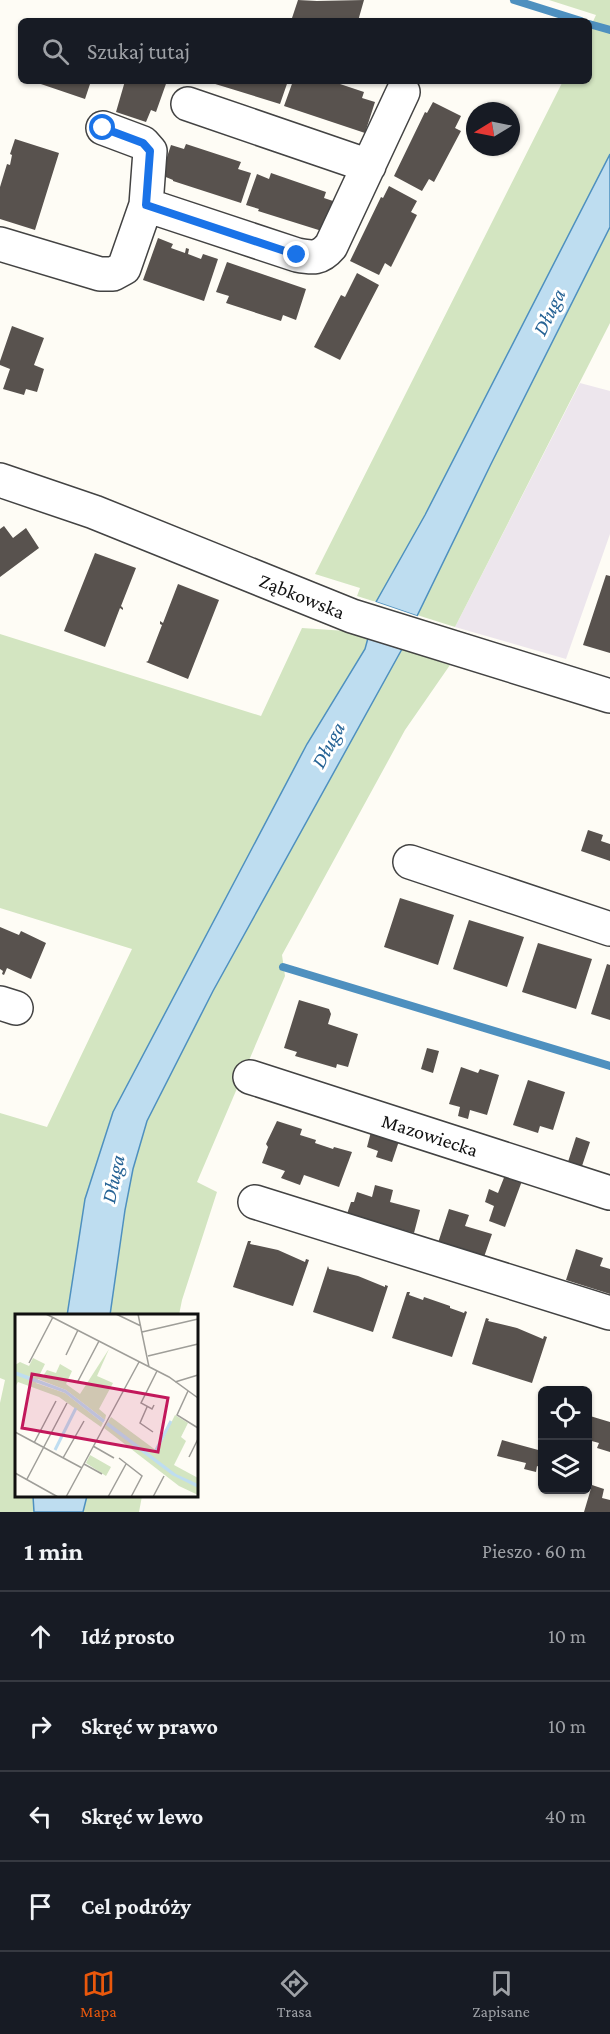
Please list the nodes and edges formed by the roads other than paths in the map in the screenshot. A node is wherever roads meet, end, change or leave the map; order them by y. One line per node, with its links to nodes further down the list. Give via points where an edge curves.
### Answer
1 (403, 92): 4 (street)
2 (188, 104): 4 (street)
3 (103, 128): 5 (street, via 143,143 150,151)
4 (369, 166): 5 (street, via 332,246 324,255 297,255)
5 (146, 205): 6 (street, via 124,268 113,274 100,274)
6 (0, 244)
7 (0, 480): 8 (street, Ząbkowska, via 94,512 352,616)
8 (610, 696)
9 (410, 862): 10 (street)
10 (610, 929)
11 (250, 1077): 12 (street, Mazowiecka)
12 (610, 1192)
13 (255, 1202): 14 (street)
14 (610, 1313)

